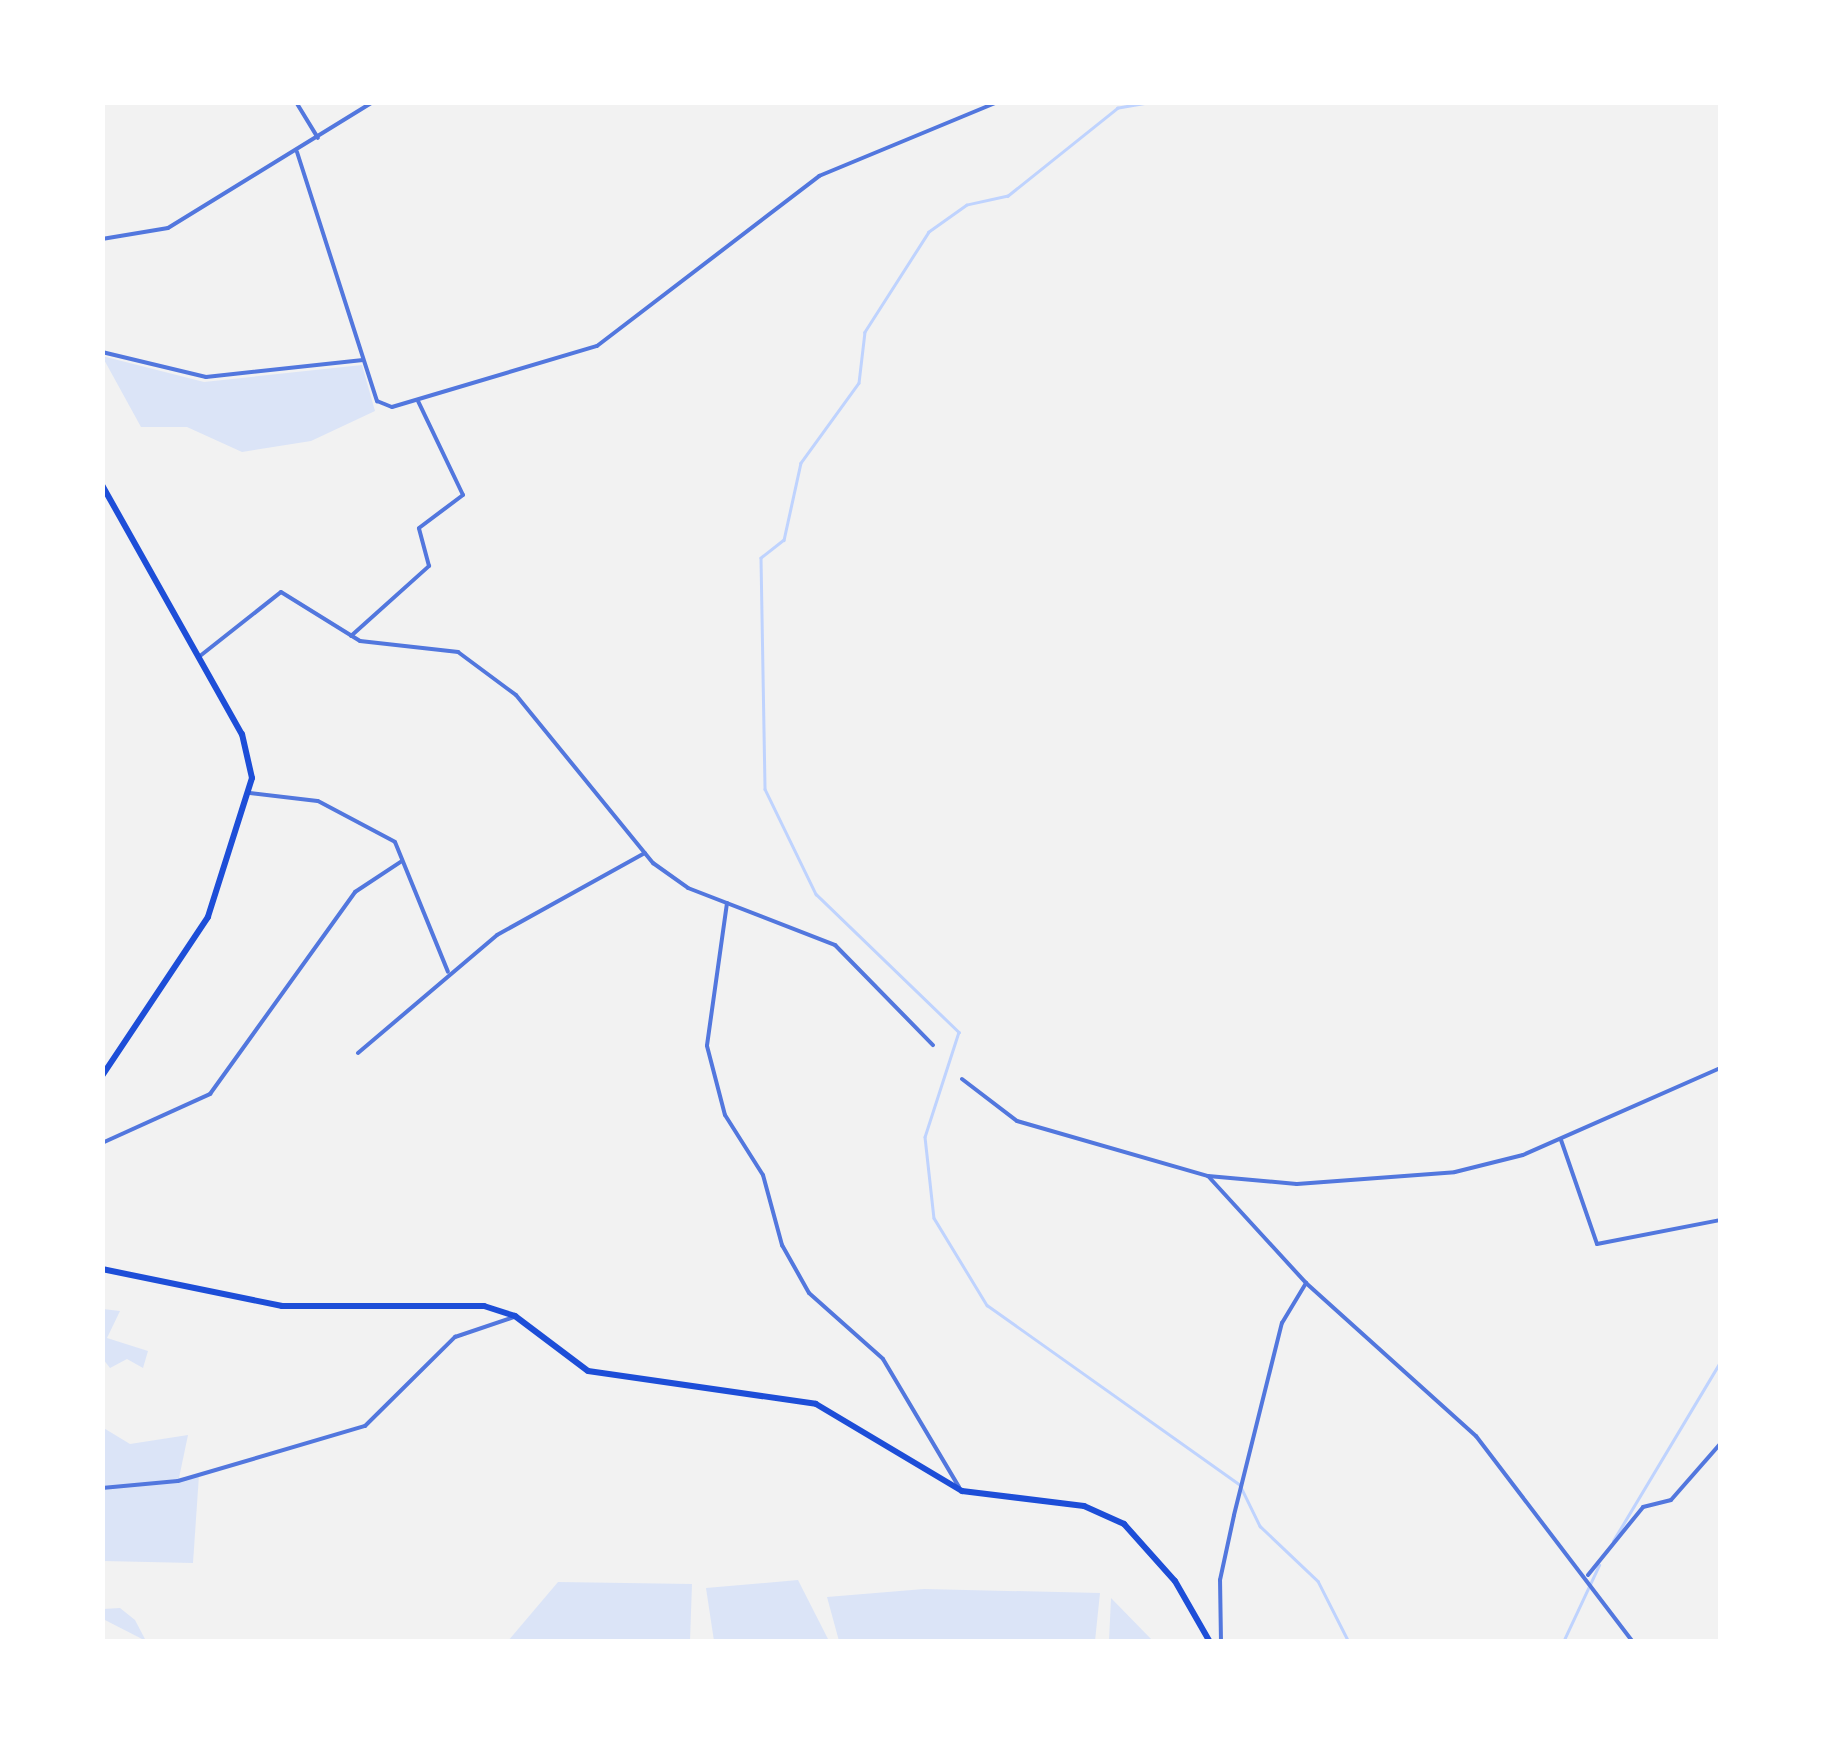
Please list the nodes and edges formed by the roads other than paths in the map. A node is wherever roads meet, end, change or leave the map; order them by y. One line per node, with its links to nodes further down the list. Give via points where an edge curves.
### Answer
1 (296, 102): 4 (street)
2 (373, 102): 4 (street)
3 (998, 102): 9 (street, via 819,176 597,346)
4 (318, 138): 5 (street)
5 (297, 152): 6 (street, via 168,228); 8 (street)
6 (102, 238)
7 (102, 352): 8 (street, via 206,376)
8 (364, 360): 9 (street, via 377,401)
9 (418, 401): 11 (street, via 463,495 417,532 428,566)
10 (102, 485): 12 (main road)
11 (351, 636): 12 (street, via 282,592); 14 (street, via 458,652 498,680)
12 (200, 656): 13 (main road, via 242,734)
13 (250, 793): 15 (street, via 331,807 395,842); 21 (main road, via 201,930)
14 (645, 853): 16 (street, via 688,888); 17 (street, via 544,902)
15 (402, 860): 17 (street); 24 (street, via 355,892 210,1094)
16 (727, 903): 18 (street, via 835,944); 32 (street, via 707,1046 726,1115 764,1175 782,1245 808,1293 883,1359)
17 (448, 972): 19 (street)
18 (933, 1044)
19 (358, 1053)
20 (1720, 1068): 23 (street)
21 (102, 1076)
22 (962, 1079): 25 (street, via 1017,1121)
23 (1561, 1140): 25 (street, via 1388,1182); 26 (street, via 1597,1244)
24 (102, 1142)
25 (1208, 1176): 28 (street)
26 (1720, 1220)
27 (102, 1270): 29 (main road, via 282,1306 445,1303)
28 (1306, 1282): 33 (street, via 1476,1436); 35 (street, via 1282,1323 1234,1515 1220,1580)
29 (515, 1316): 31 (street, via 455,1336 365,1426 178,1481); 32 (main road, via 588,1371 816,1404)
30 (1720, 1444): 33 (street, via 1671,1500 1643,1506)
31 (102, 1488)
32 (962, 1491): 34 (main road, via 1084,1506 1124,1524 1175,1581)
33 (1588, 1575): 36 (street)
34 (1210, 1642)
35 (1221, 1642)
36 (1634, 1642)

